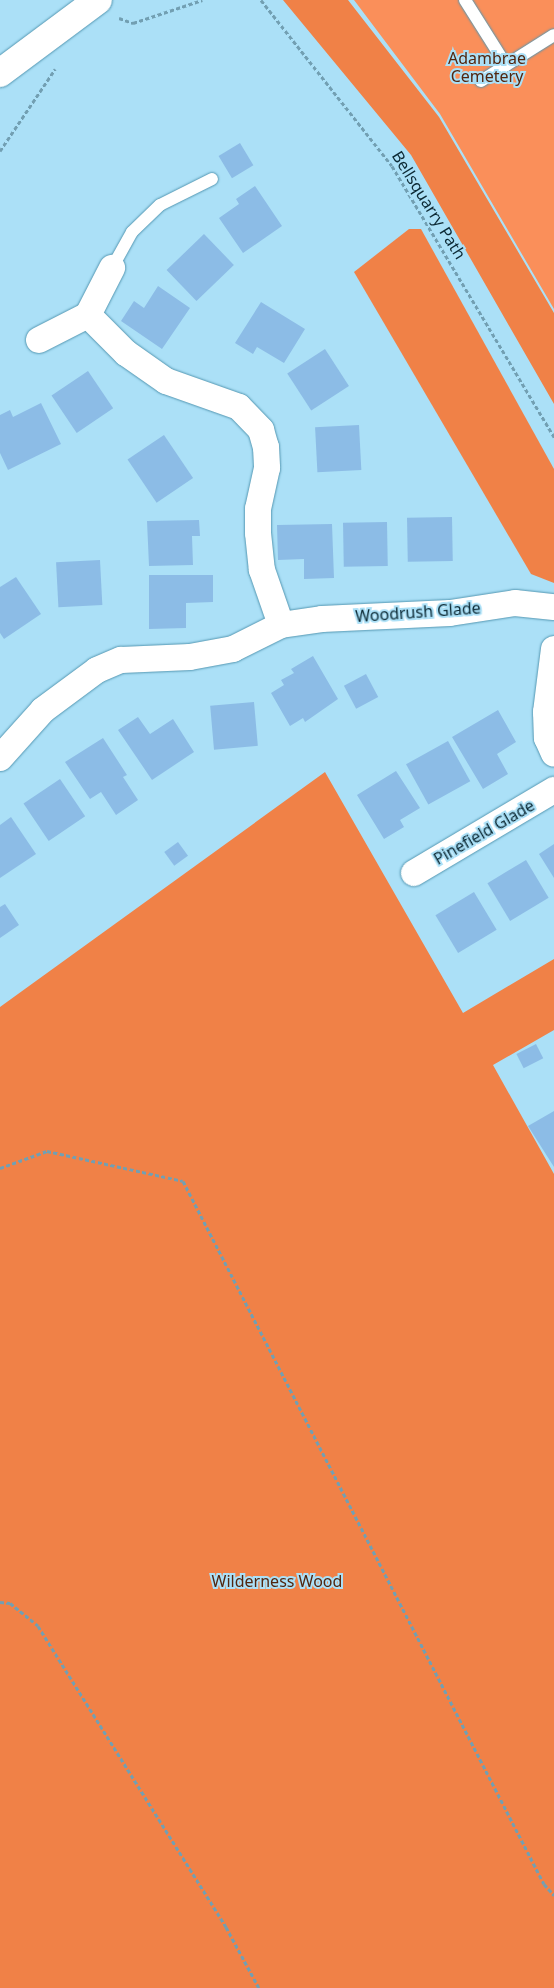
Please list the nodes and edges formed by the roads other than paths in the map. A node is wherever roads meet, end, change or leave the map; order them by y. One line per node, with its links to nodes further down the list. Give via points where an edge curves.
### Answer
1 (465, 0): 4 (lane)
2 (94, 4): 5 (street)
3 (554, 35): 4 (lane)
4 (506, 65): 6 (lane)
5 (0, 73)
6 (481, 81)
7 (212, 179): 8 (lane, via 160,205 132,232)
8 (112, 268): 9 (street)
9 (88, 315): 10 (street); 12 (street, via 126,353 166,381 239,407 261,430 267,468 258,509 258,533 262,570)
10 (39, 340)
11 (554, 607): 12 (street, Woodrush Glade, via 515,603 450,613 322,618)
12 (281, 625): 15 (street, Woodrush Glade, via 233,649 190,657 139,657 97,670 43,710)
13 (554, 648): 14 (street, via 546,712 547,738)
14 (554, 754)
15 (0, 758)
16 (554, 790): 17 (street, Pinefield Glade)
17 (414, 873)

